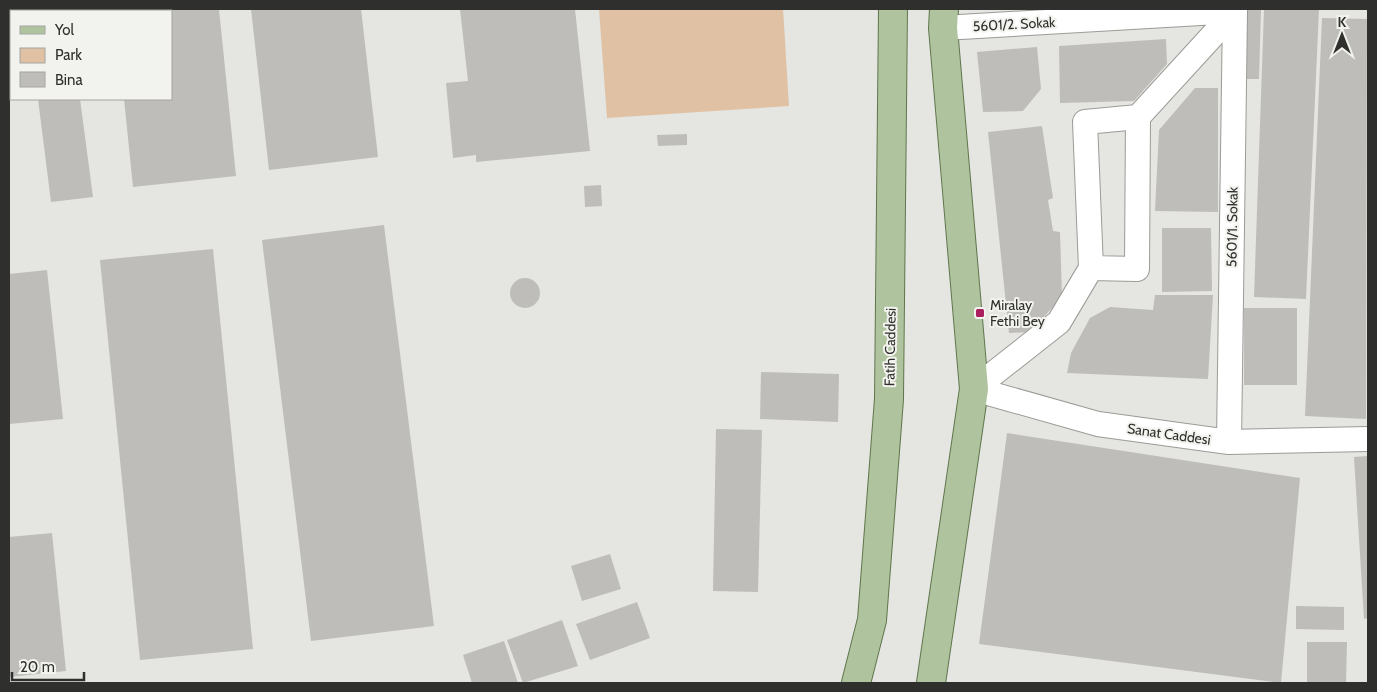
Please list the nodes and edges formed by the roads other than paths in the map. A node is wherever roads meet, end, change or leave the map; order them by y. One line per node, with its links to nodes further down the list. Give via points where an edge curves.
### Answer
1 (893, 9): 9 (main road, Fatih Caddesi, via 889,399 872,620)
2 (1235, 12): 3 (street, 5601/2. Sokak); 4 (street); 8 (street, 5601/1. Sokak)
3 (943, 18): 6 (main road)
4 (1138, 117): 5 (street, via 1137,269); 5 (street, via 1085,122)
5 (1092, 268): 6 (street, via 1059,322)
6 (974, 389): 8 (street, Sanat Caddesi, via 1098,424); 10 (main road)
7 (1368, 439): 8 (street, Sanat Caddesi)
8 (1229, 442)
9 (856, 683)
10 (931, 683)

